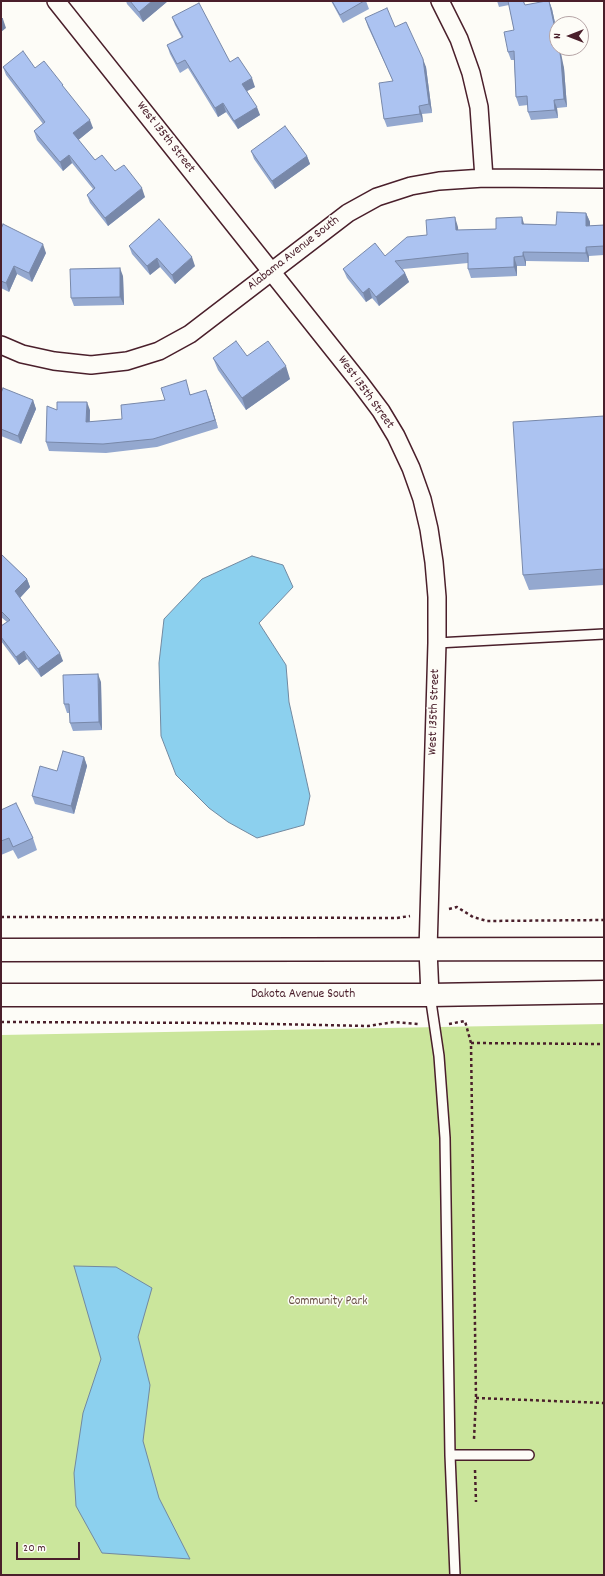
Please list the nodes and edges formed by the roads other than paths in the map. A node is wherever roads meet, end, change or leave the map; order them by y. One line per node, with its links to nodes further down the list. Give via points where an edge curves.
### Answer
1 (56, 1): 5 (street, West 135th Street)
2 (440, 1): 3 (street, via 472,73 479,107)
3 (484, 178): 4 (street, Alabama Avenue South); 5 (street, Alabama Avenue South, via 432,182 377,197 348,213)
4 (604, 179)
5 (271, 272): 6 (street, Alabama Avenue South, via 190,334 159,351 127,361 91,365 54,361 22,354); 8 (street, West 135th Street, via 381,411 411,468 422,499 434,562)
6 (1, 345)
7 (604, 634): 8 (lane)
8 (437, 643): 11 (street, West 135th Street)
9 (604, 949): 11 (main road)
10 (1, 950): 11 (main road)
11 (428, 950): 14 (street, West 135th Street)
12 (604, 992): 14 (main road, Dakota Avenue South)
13 (1, 995): 14 (main road, Dakota Avenue South)
14 (430, 995): 15 (lane, via 439,1056 445,1138)
15 (450, 1455): 16 (lane); 17 (lane)
16 (529, 1455)
17 (455, 1575)

